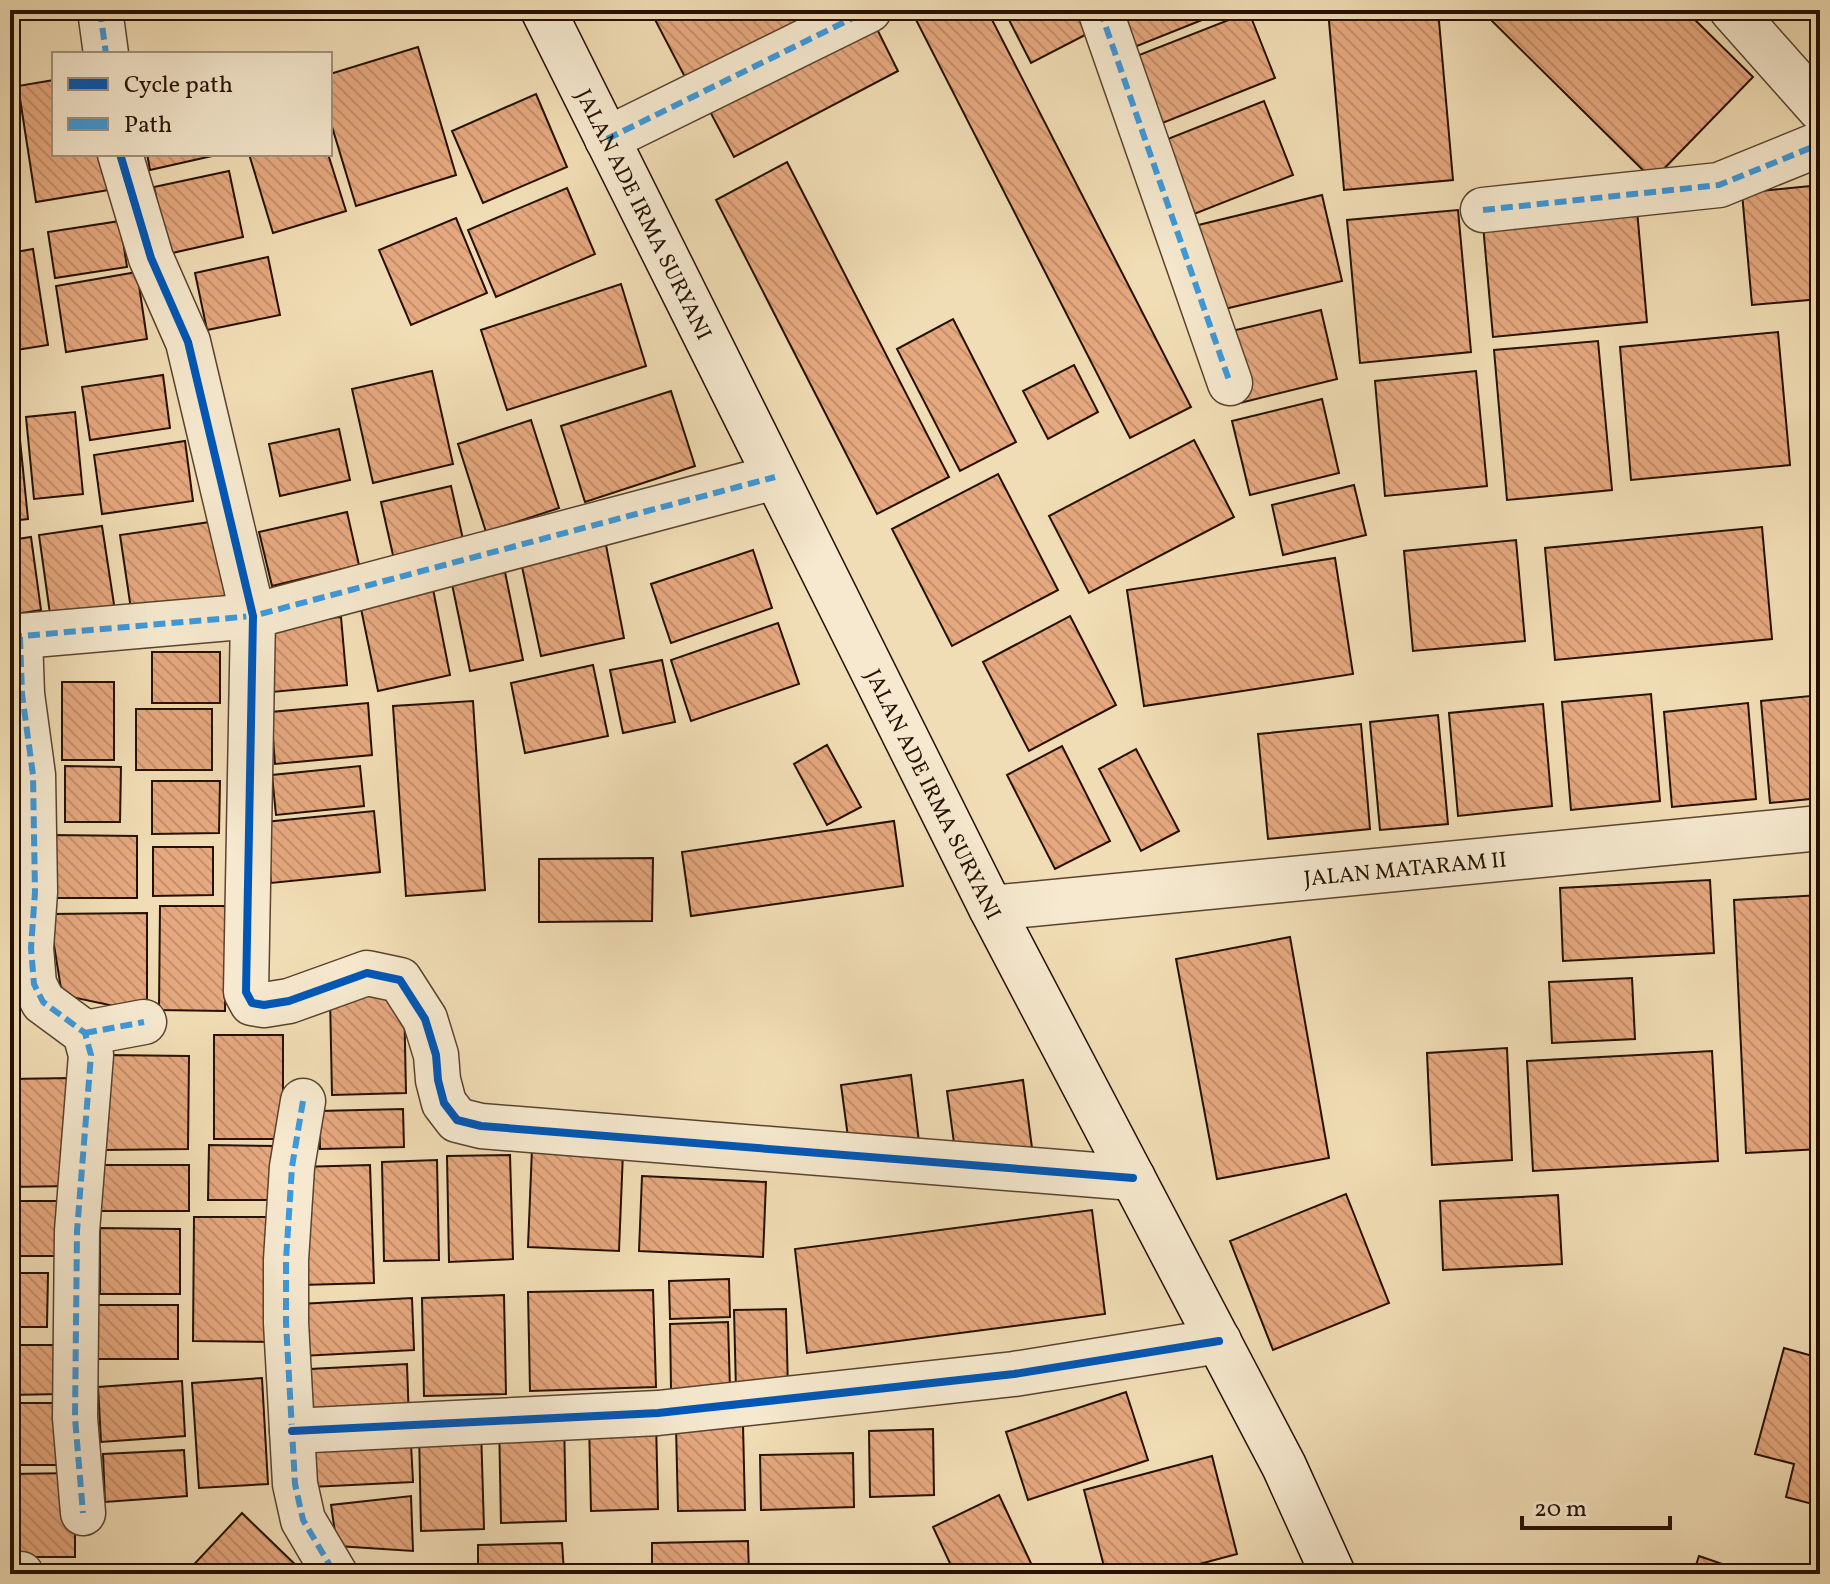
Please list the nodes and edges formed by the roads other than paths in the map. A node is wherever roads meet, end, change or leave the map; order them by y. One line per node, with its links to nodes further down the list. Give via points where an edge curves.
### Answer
1 (100, 10): 6 (street)
2 (543, 10): 8 (street, JALAN ADE IRMA SURYANI)
3 (869, 10): 8 (street)
4 (1100, 10): 12 (street)
5 (1732, 10): 7 (street)
6 (106, 52)
7 (1820, 109)
8 (607, 139): 13 (street, JALAN ADE IRMA SURYANI)
9 (1820, 144): 11 (street, via 1719,185)
10 (121, 156): 14 (street, via 151,258 188,342)
11 (1483, 210)
12 (1230, 383)
13 (775, 477): 14 (street); 17 (street, JALAN ADE IRMA SURYANI)
14 (253, 616): 15 (street); 21 (street, via 246,992 252,1003 289,1001 367,973 400,980 425,1019 444,1103 457,1120 481,1126)
15 (15, 637): 19 (street, via 33,775 34,984 43,1002)
16 (1820, 828): 17 (street, JALAN MATARAM II)
17 (991, 908): 21 (street, JALAN ADE IRMA SURYANI)
18 (144, 1022): 19 (street)
19 (85, 1033): 24 (street, via 91,1055 77,1231 75,1418)
20 (303, 1101): 23 (street, via 286,1260)
21 (1133, 1178): 22 (street, JALAN ADE IRMA SURYANI)
22 (1219, 1341): 23 (street, via 1014,1374 658,1413); 26 (street, JALAN ADE IRMA SURYANI)
23 (292, 1431): 25 (street, via 303,1520)
24 (83, 1513)
25 (335, 1574)
26 (1333, 1574)

